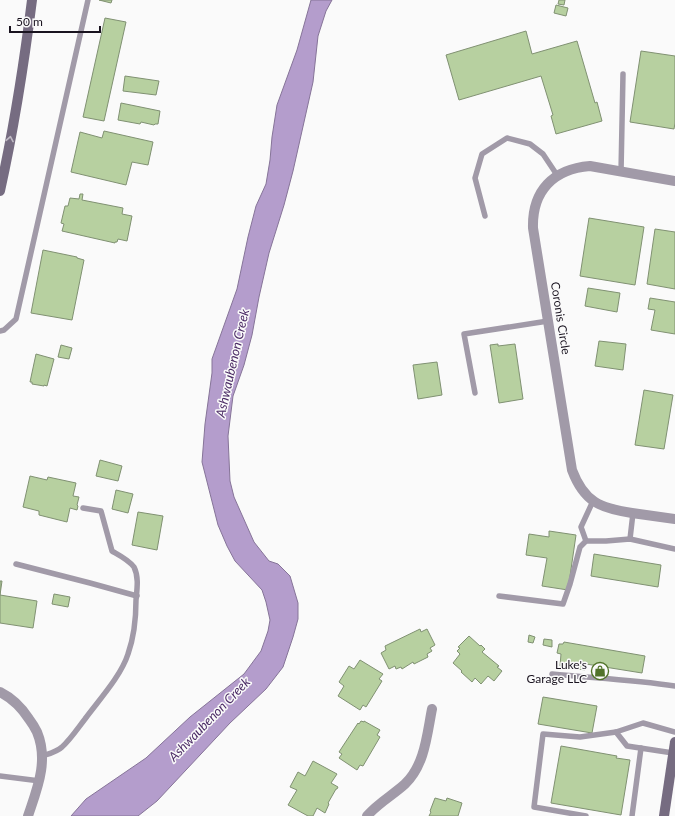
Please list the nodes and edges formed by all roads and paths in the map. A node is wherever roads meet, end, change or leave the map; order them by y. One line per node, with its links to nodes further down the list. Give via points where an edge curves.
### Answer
1 (32, 0): 7 (main road, one-way to 1, via 25,57)
2 (88, 0): 10 (lane, via 16,319)
3 (623, 74): 4 (lane)
4 (621, 172): 5 (street, Coronis Circle, via 590,166 578,167); 6 (street, Coronis Circle)
5 (557, 175): 8 (lane, via 543,154 530,144 507,138 482,154 475,178); 9 (street, Coronis Circle, via 541,192 533,217)
6 (675, 181)
7 (0, 191)
8 (485, 216)
9 (548, 321): 11 (lane, via 464,334); 12 (street, Coronis Circle, via 572,470 576,482)
10 (0, 331)
11 (474, 393)
12 (593, 501): 14 (street, Coronis Circle, via 604,507); 17 (lane, via 580,527)
13 (83, 508): 20 (lane, via 101,511 112,551 133,565 137,573)
14 (633, 513): 15 (street, Coronis Circle); 16 (lane)
15 (675, 519)
16 (630, 539): 17 (lane); 18 (lane)
17 (586, 541): 21 (lane, via 580,547 563,604)
18 (675, 549)
19 (16, 564): 20 (lane)
20 (137, 596): 31 (lane, via 131,642 123,667 61,748)
21 (499, 596)
22 (552, 674): 23 (lane)
23 (675, 686)
24 (0, 692): 31 (street, via 16,702 26,715 37,732)
25 (432, 709): 36 (street, via 416,770 407,782)
26 (616, 732): 27 (lane, via 643,723); 29 (lane, via 627,746); 37 (lane, via 580,737 543,734 534,807)
27 (675, 732)
28 (675, 742): 30 (main road)
29 (641, 748): 30 (lane); 38 (lane)
30 (673, 753): 32 (main road)
31 (42, 756): 34 (street)
32 (673, 769): 39 (main road)
33 (0, 776): 34 (lane)
34 (40, 781): 35 (street)
35 (28, 816)
36 (367, 816)
37 (586, 816)
38 (632, 816)
39 (664, 816)

